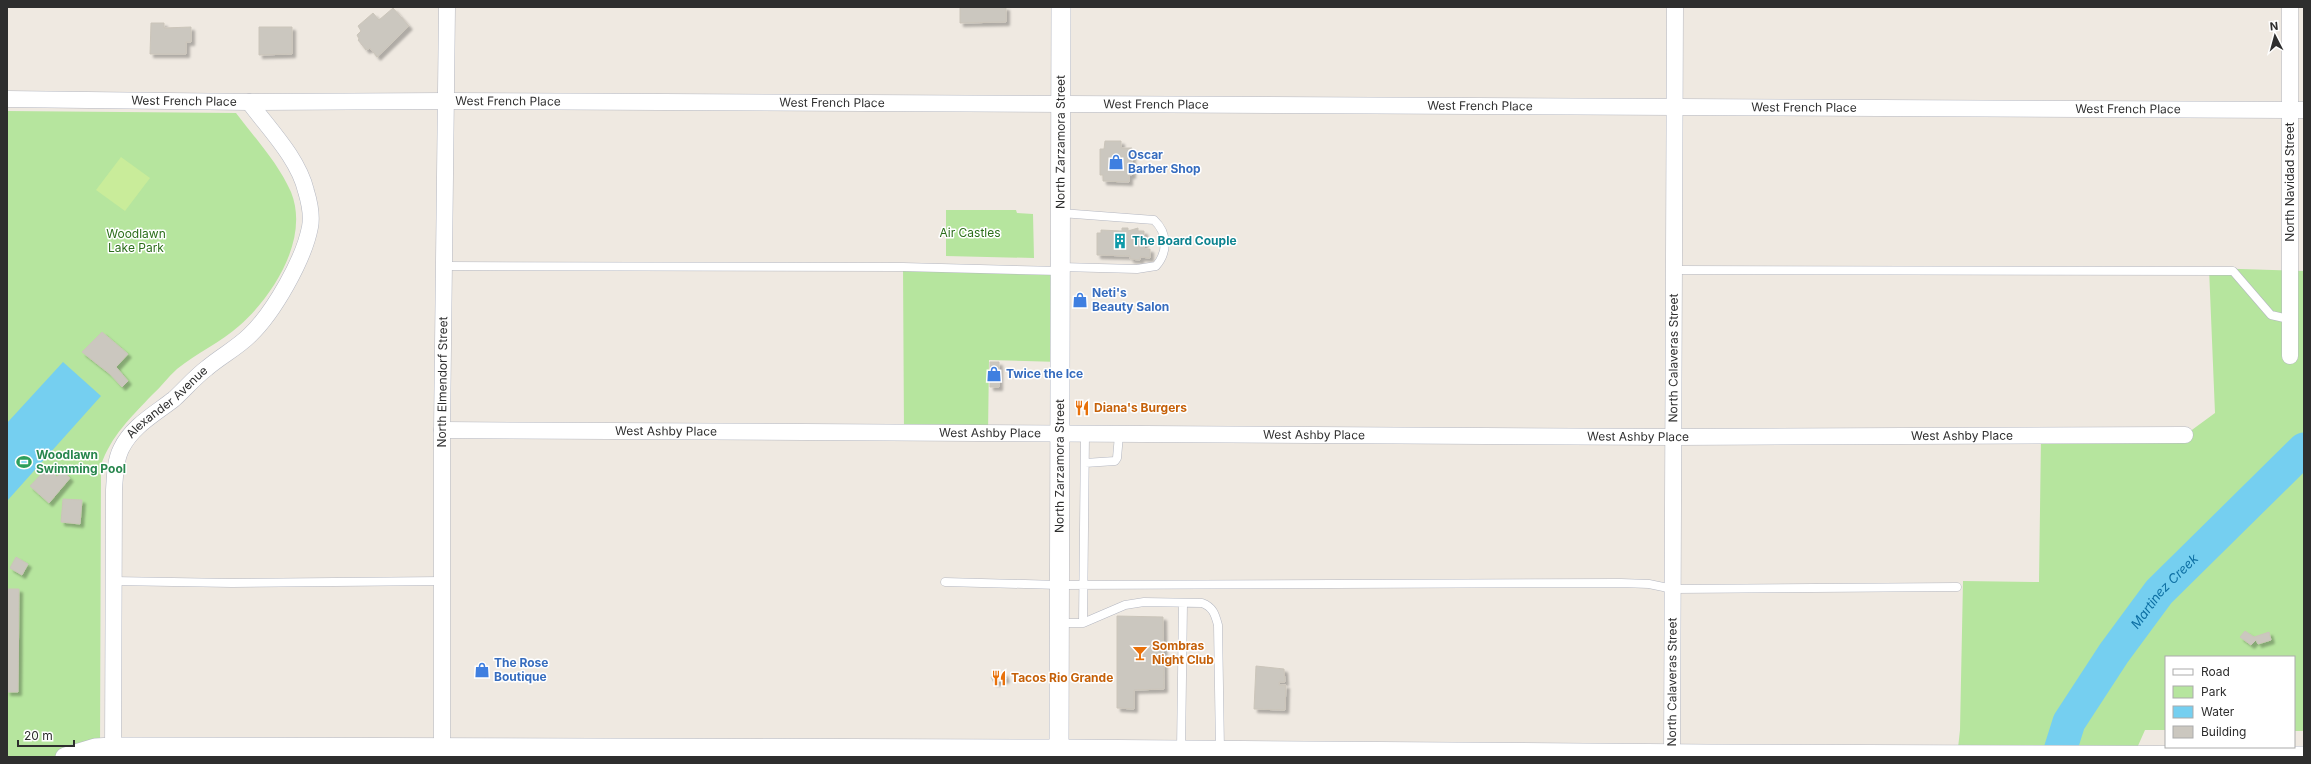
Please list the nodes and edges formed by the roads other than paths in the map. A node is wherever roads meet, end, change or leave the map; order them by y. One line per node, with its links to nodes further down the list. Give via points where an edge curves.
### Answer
1 (447, 7): 6 (street, North Elmendorf Street)
2 (1061, 7): 8 (street, North Zarzamora Street)
3 (1675, 7): 9 (street, North Calaveras Street)
4 (2290, 7): 10 (street, North Navidad Street)
5 (7, 99): 7 (street, West French Place)
6 (446, 101): 7 (street, West French Place); 8 (street, West French Place); 12 (street, North Elmendorf Street)
7 (249, 102): 24 (street, Alexander Avenue, via 292,161 306,191 310,226 303,252 284,289 252,333 232,351 207,367 174,399 145,421 128,437 121,449 114,490)
8 (1061, 104): 9 (street, West French Place); 11 (street, North Zarzamora Street)
9 (1675, 108): 10 (street, West French Place); 14 (street, North Calaveras Street)
10 (2297, 110): 15 (street, North Navidad Street)
11 (1061, 213): 13 (street, North Zarzamora Street); 13 (lane, via 1154,220 1161,227 1164,256 1156,266)
12 (444, 266): 13 (lane); 17 (street, North Elmendorf Street)
13 (1060, 269): 18 (street, North Zarzamora Street)
14 (1674, 270): 15 (lane, via 2233,271 2271,315); 22 (street, North Calaveras Street)
15 (2290, 319): 16 (street, North Navidad Street)
16 (2290, 356)
17 (442, 430): 18 (street, West Ashby Place); 25 (street, North Elmendorf Street)
18 (1060, 434): 19 (street, West Ashby Place); 27 (street, North Zarzamora Street)
19 (1085, 434): 20 (street, West Ashby Place); 23 (lane)
20 (1119, 435): 22 (street, West Ashby Place); 23 (lane, via 1115,461)
21 (2185, 435): 22 (street, West Ashby Place)
22 (1673, 437): 30 (street, North Calaveras Street)
23 (1085, 463): 28 (lane)
24 (113, 581): 25 (lane); 36 (street, Alexander Avenue)
25 (443, 581): 39 (street, North Elmendorf Street)
26 (945, 582): 27 (lane)
27 (1059, 585): 28 (lane); 32 (street, North Zarzamora Street)
28 (1084, 585): 30 (lane, via 1621,583 1648,584); 33 (lane)
29 (1957, 587): 30 (lane)
30 (1673, 589): 42 (street, North Calaveras Street)
31 (1183, 603): 33 (lane, via 1144,602 1125,605); 34 (lane); 35 (lane, via 1209,605 1218,624)
32 (1059, 622): 33 (lane); 40 (street, North Zarzamora Street)
33 (1083, 623)
34 (1181, 750): 35 (street); 40 (street)
35 (1220, 750): 42 (street)
36 (113, 752): 37 (street); 47 (street, via 95,748)
37 (275, 752): 38 (street)
38 (386, 752): 39 (street)
39 (442, 752): 40 (street)
40 (1059, 753)
41 (2283, 753): 45 (street); 46 (street)
42 (1672, 755): 43 (street)
43 (1708, 756): 44 (street)
44 (1757, 756): 45 (street)
45 (2137, 756)
46 (2304, 756)
47 (65, 757)

